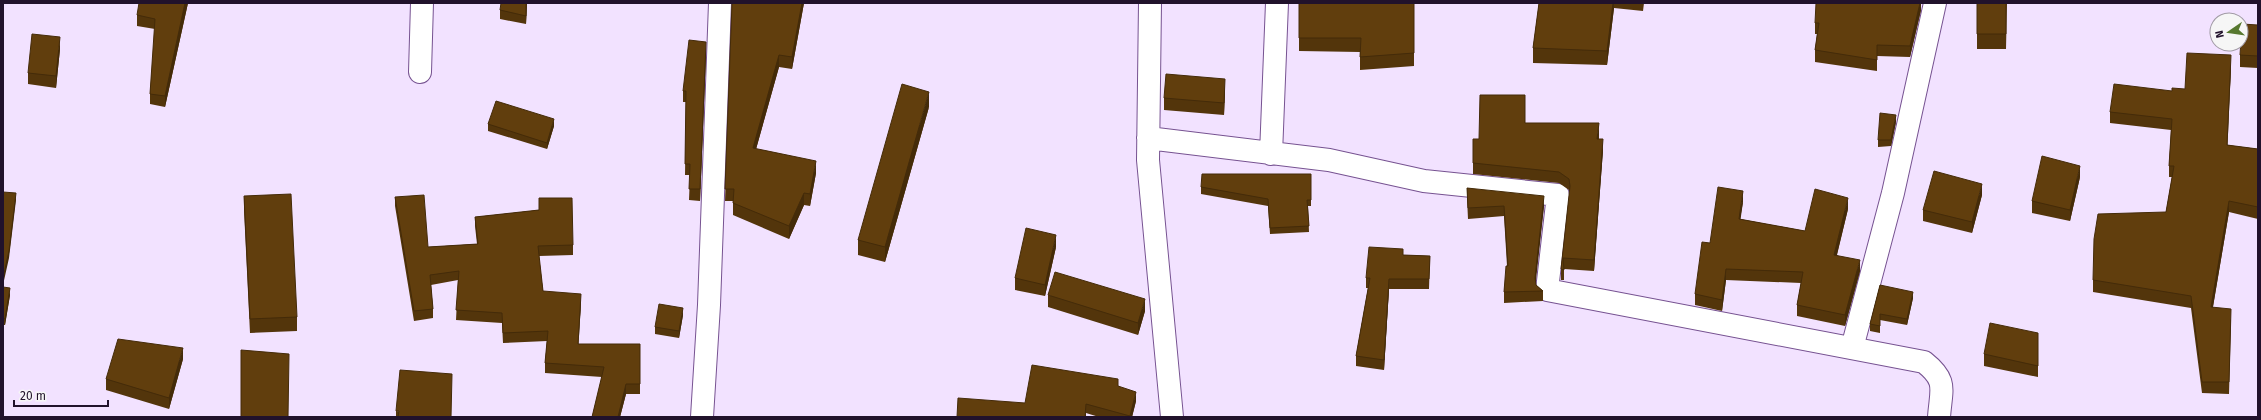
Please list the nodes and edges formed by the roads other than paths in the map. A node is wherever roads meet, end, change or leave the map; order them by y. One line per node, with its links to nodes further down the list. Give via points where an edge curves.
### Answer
1 (422, 3): 6 (street)
2 (720, 3): 10 (street, via 709,305)
3 (1150, 3): 7 (street)
4 (1277, 3): 8 (street)
5 (1935, 3): 9 (street, via 1893,193)
6 (420, 72)
7 (1148, 138): 8 (street); 11 (street)
8 (1271, 154): 9 (street, via 1329,160 1424,181 1558,195 1547,290)
9 (1852, 348): 12 (street, via 1924,362 1936,371 1942,382)
10 (702, 417)
11 (1172, 417)
12 (1938, 417)

